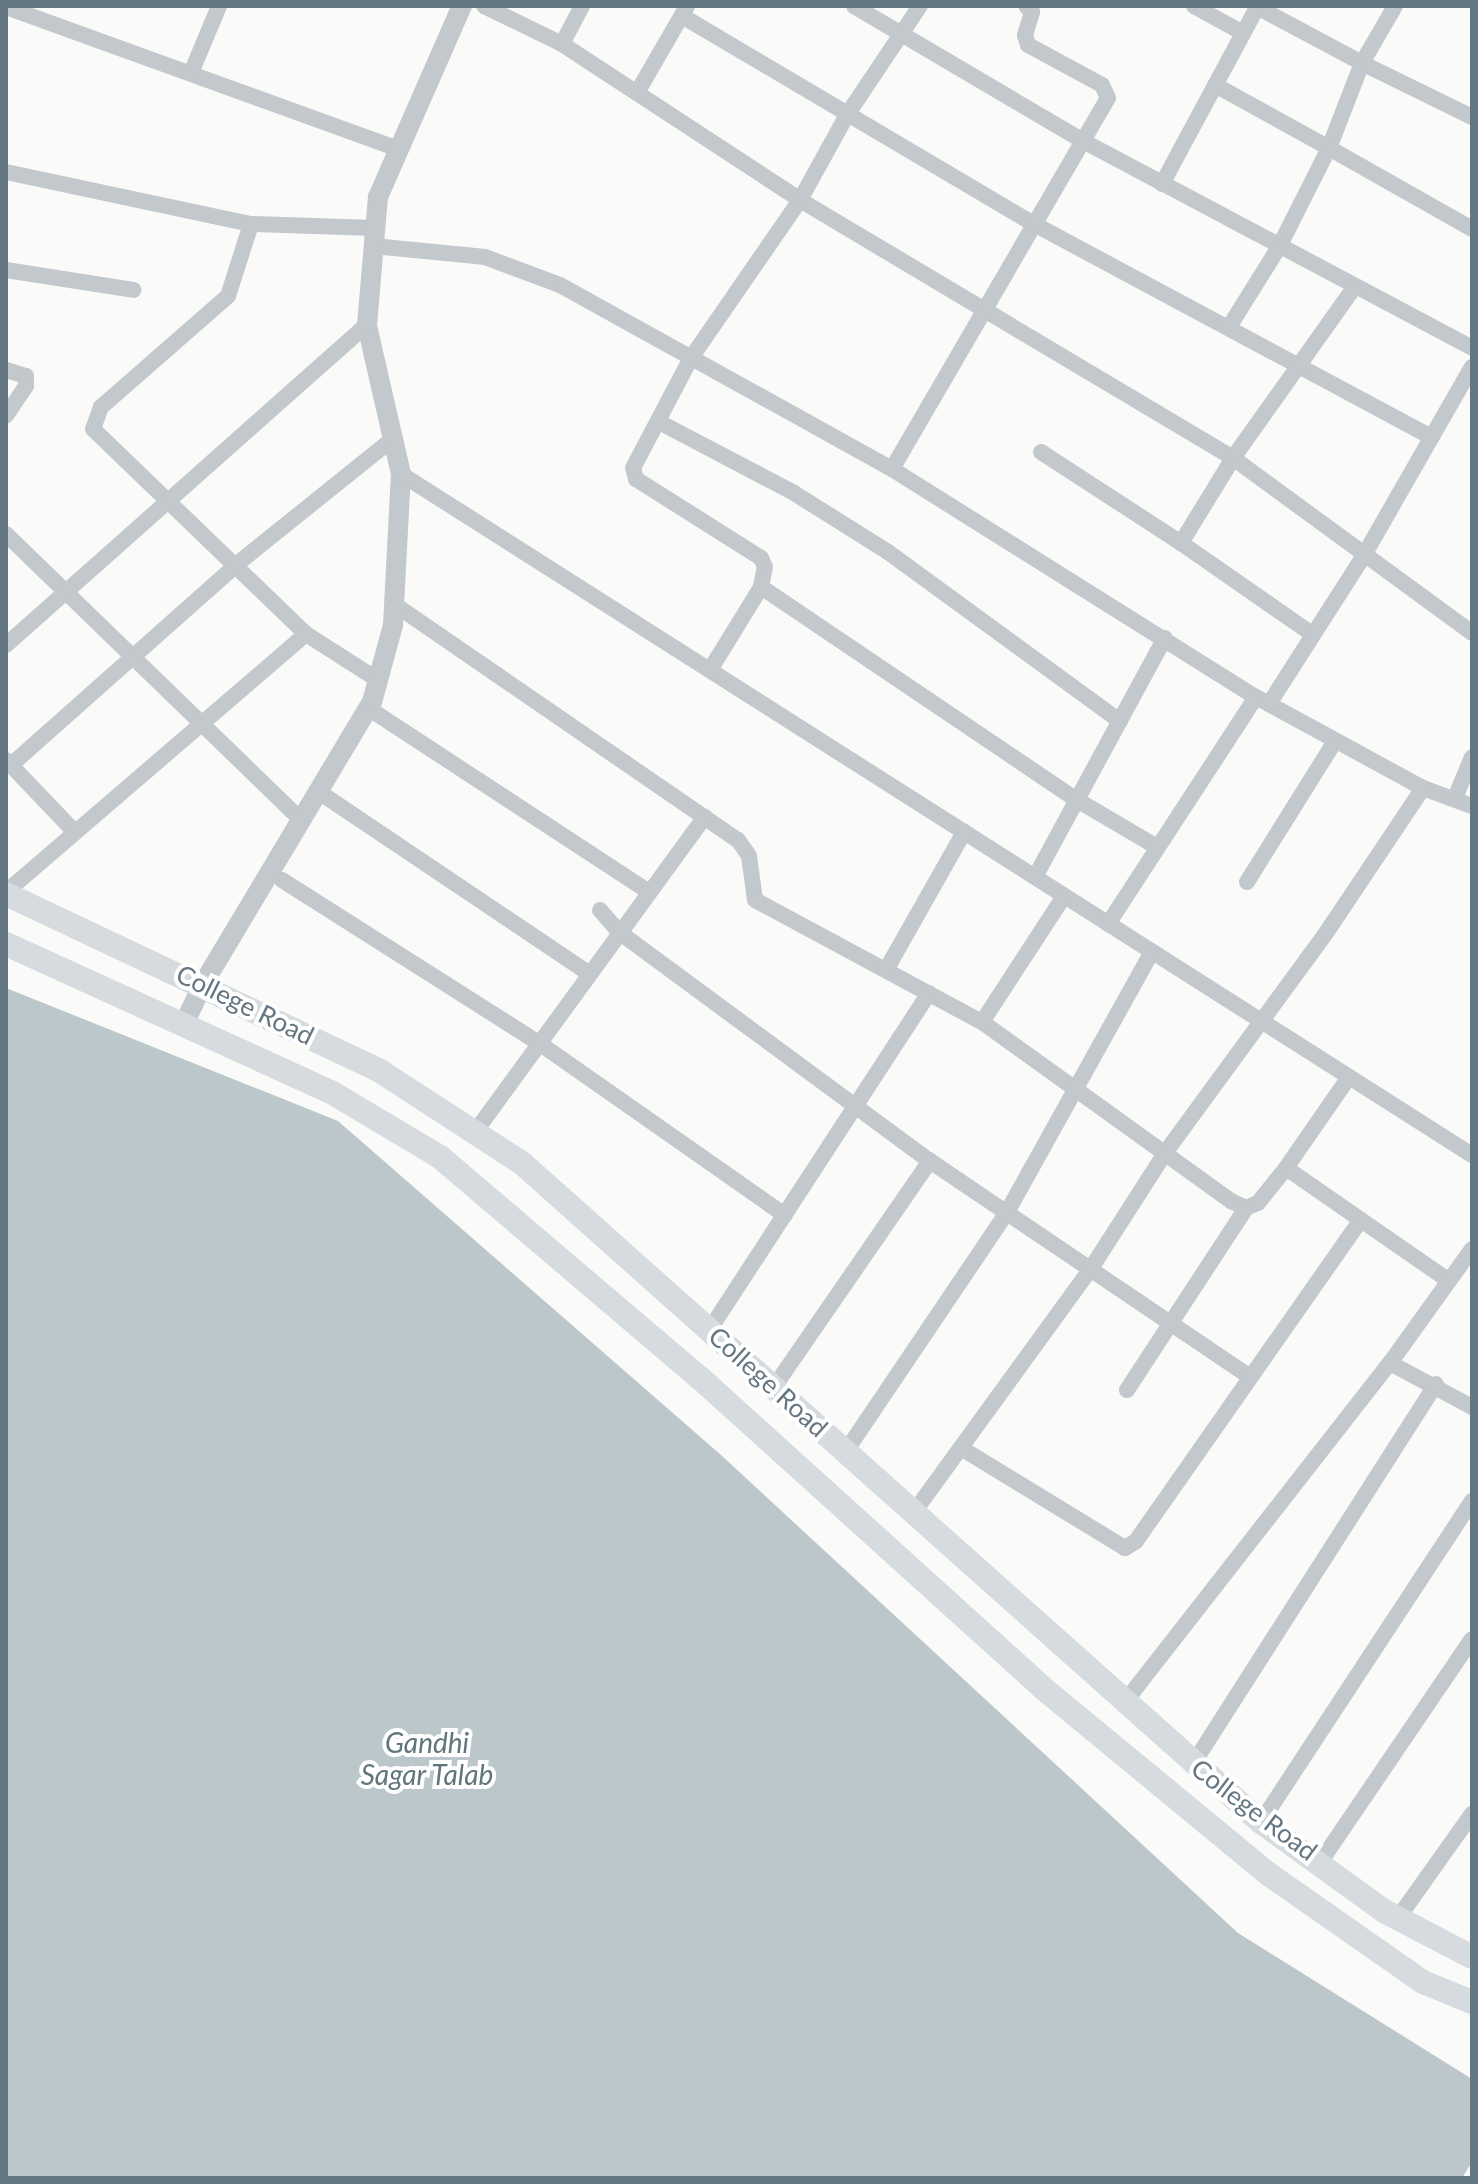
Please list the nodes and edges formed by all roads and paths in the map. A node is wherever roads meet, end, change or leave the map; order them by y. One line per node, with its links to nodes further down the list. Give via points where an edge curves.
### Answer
1 (219, 6): 17 (street)
2 (462, 6): 24 (street)
3 (484, 6): 15 (street)
4 (582, 6): 15 (street)
5 (854, 6): 14 (street)
6 (920, 6): 14 (street)
7 (1026, 6): 22 (street, via 1032,16 1025,35 1028,45 1107,90 1108,98)
8 (1194, 6): 13 (street)
9 (1395, 6): 16 (street)
10 (6, 7): 17 (street)
11 (1257, 7): 13 (street); 16 (street)
12 (684, 11): 19 (street); 20 (street)
13 (1243, 33): 18 (street)
14 (902, 36): 20 (street); 22 (street)
15 (562, 44): 19 (street)
16 (1362, 63): 21 (street); 23 (street)
17 (191, 73): 24 (street)
18 (1215, 85): 23 (street); 26 (street)
19 (638, 91): 27 (street)
20 (847, 115): 27 (street); 29 (street)
21 (1472, 117)
22 (1083, 141): 26 (street); 29 (street)
23 (1329, 148): 30 (street); 32 (street)
24 (399, 149): 31 (street, via 378,197)
25 (6, 172): 28 (street)
26 (1162, 184): 32 (street)
27 (800, 200): 36 (street); 40 (street)
28 (251, 224): 31 (street); 52 (street, via 228,296 93,420 93,429)
29 (1034, 224): 36 (street); 38 (street)
30 (1472, 229)
31 (374, 237): 37 (street); 40 (street, via 516,266)
32 (1279, 247): 34 (street); 38 (street)
33 (6, 270): 35 (street)
34 (1354, 288): 39 (street); 41 (street)
35 (133, 290)
36 (984, 309): 49 (street); 50 (street)
37 (367, 325): 47 (street); 52 (street)
38 (1229, 327): 41 (street)
39 (1472, 348)
40 (691, 358): 45 (street); 50 (street)
41 (1299, 365): 46 (street); 49 (street)
42 (1472, 367): 46 (street)
43 (6, 370): 44 (street, via 26,376 26,386)
44 (6, 416)
45 (659, 422): 57 (street, via 632,475 761,558); 70 (street, via 794,493 888,552)
46 (1432, 437): 55 (street)
47 (390, 441): 51 (street); 56 (street)
48 (1041, 452): 54 (street)
49 (1233, 458): 54 (street); 55 (street)
50 (892, 469): 63 (street)
51 (401, 474): 59 (street); 66 (street)
52 (167, 503): 56 (street); 58 (street)
53 (6, 534): 58 (street)
54 (1181, 543): 62 (street)
55 (1363, 557): 60 (street); 62 (street)
56 (237, 564): 61 (street); 65 (street)
57 (761, 587): 66 (street); 78 (street)
58 (62, 591): 64 (street); 65 (street)
59 (394, 604): 67 (street); 80 (street)
60 (1472, 633)
61 (306, 634): 67 (street); 71 (street)
62 (1312, 634): 68 (street)
63 (1165, 638): 68 (street); 70 (street)
64 (6, 645)
65 (130, 659): 71 (street); 74 (street)
66 (710, 670): 83 (street)
67 (378, 680): 69 (street)
68 (1262, 700): 72 (street); 84 (street)
69 (368, 708): 76 (street); 88 (street)
70 (1120, 721): 78 (street)
71 (198, 725): 81 (street); 82 (street)
72 (1335, 741): 75 (street); 87 (street)
73 (1472, 757): 77 (street)
74 (8, 762): 82 (street)
75 (1423, 788): 77 (street); 100 (street, via 1324,936)
76 (319, 792): 81 (street); 97 (street)
77 (1455, 798): 79 (street)
78 (1077, 800): 84 (street); 85 (street)
79 (1472, 806)
80 (705, 817): 88 (street); 96 (street, via 743,845 755,900)
81 (302, 821): 98 (street)
82 (73, 830): 89 (street)
83 (964, 832): 85 (street); 96 (street)
84 (1157, 847): 92 (street)
85 (1035, 877): 90 (street)
86 (282, 880): 103 (street)
87 (1247, 882)
88 (648, 891): 93 (street)
89 (6, 893): 98 (main road, College Road)
90 (1064, 896): 92 (street); 101 (street)
91 (600, 910): 93 (street)
92 (1108, 924): 95 (street)
93 (619, 932): 97 (street); 106 (street)
94 (6, 944): 102 (main road, College Road)
95 (1152, 952): 100 (street); 105 (street)
96 (886, 970): 99 (street)
97 (590, 974): 103 (street)
98 (203, 984): 102 (street); 107 (main road, College Road, via 380,1071)
99 (929, 993): 101 (street); 106 (street)
100 (1260, 1020): 104 (street); 108 (street)
101 (982, 1022): 105 (street)
102 (183, 1026): 139 (main road, College Road, via 331,1092 440,1157 700,1378 1044,1689 1258,1865 1423,1982)
103 (539, 1043): 107 (street); 114 (street)
104 (1349, 1077): 109 (street); 111 (street)
105 (1076, 1089): 108 (street); 113 (street)
106 (857, 1107): 110 (street); 114 (street)
107 (475, 1132): 120 (main road, College Road, via 523,1164)
108 (1165, 1153): 112 (street); 117 (street)
109 (1472, 1155)
110 (930, 1161): 113 (street); 124 (street)
111 (1286, 1168): 112 (street, via 1258,1203); 115 (street)
112 (1246, 1208): 119 (street)
113 (1006, 1214): 117 (street); 128 (street)
114 (785, 1215): 120 (street)
115 (1361, 1220): 118 (street); 122 (street)
116 (1472, 1249): 118 (street)
117 (1090, 1270): 119 (street); 127 (street)
118 (1449, 1281): 121 (street)
119 (1171, 1324): 122 (street); 125 (street)
120 (710, 1329): 124 (main road, College Road)
121 (1390, 1363): 123 (street); 132 (street)
122 (1250, 1377): 127 (street, via 1136,1541 1125,1548)
123 (1436, 1384): 126 (street); 133 (street)
124 (774, 1387): 128 (main road, College Road)
125 (1127, 1390)
126 (1472, 1407)
127 (961, 1448): 130 (street)
128 (846, 1451): 130 (main road, College Road)
129 (1472, 1501): 135 (street)
130 (914, 1512): 132 (main road, College Road)
131 (1472, 1639): 136 (street)
132 (1124, 1703): 133 (main road, College Road)
133 (1193, 1764): 135 (main road, College Road)
134 (1472, 1814): 137 (street)
135 (1261, 1822): 136 (main road, College Road)
136 (1321, 1861): 137 (main road, College Road)
137 (1398, 1918): 138 (main road, College Road)
138 (1472, 1957)
139 (1472, 2002)

